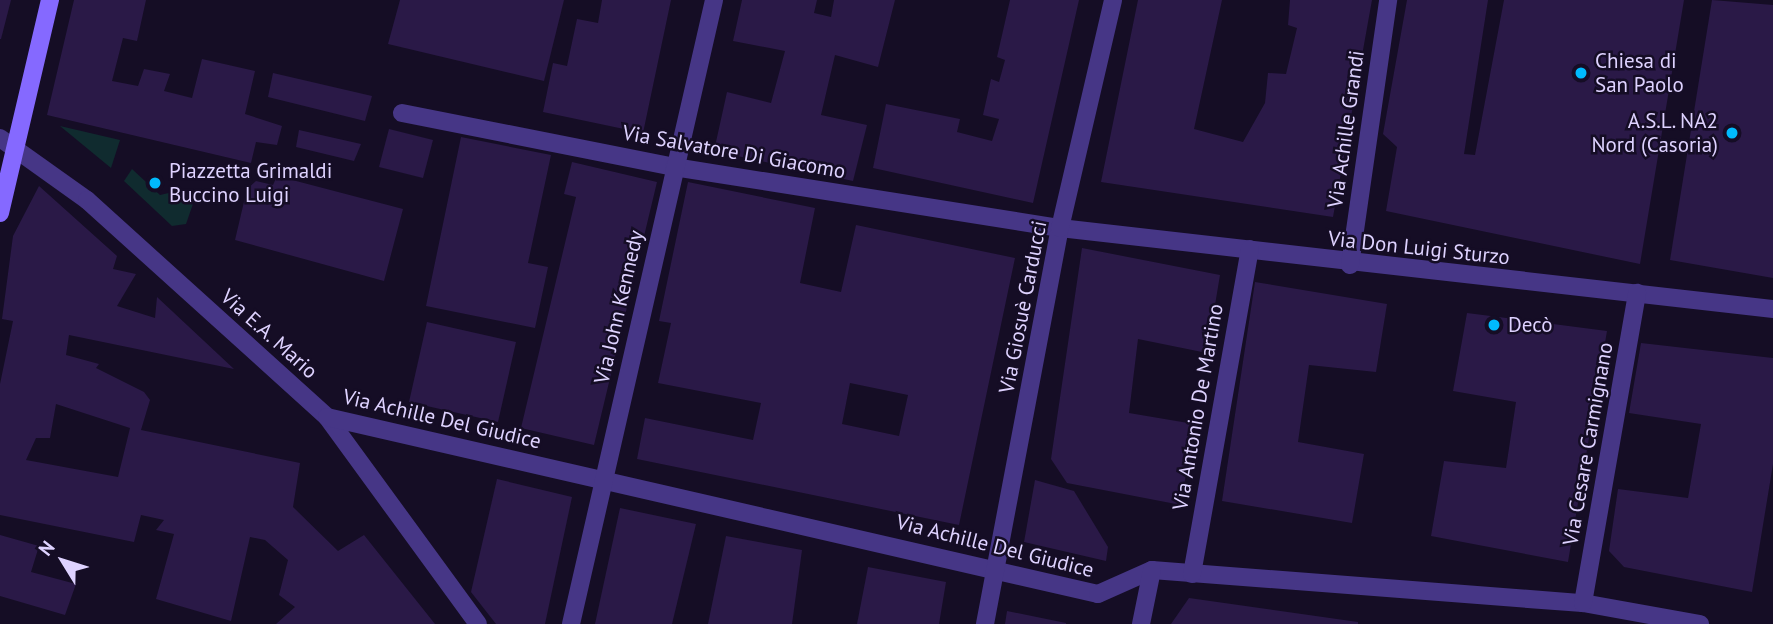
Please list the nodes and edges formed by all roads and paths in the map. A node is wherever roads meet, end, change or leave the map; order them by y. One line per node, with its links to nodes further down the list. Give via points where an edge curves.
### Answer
1 (50, 0): 7 (street)
2 (714, 0): 8 (street, Via John Kennedy)
3 (1113, 0): 10 (street, Via Giosuè Carducci)
4 (1388, 0): 12 (street, Via Achille Grandi)
5 (402, 113): 8 (street, Via Salvatore Di Giacomo)
6 (0, 138): 7 (street, Via E.A. Mario)
7 (15, 150): 9 (street); 15 (street, Via E.A. Mario, via 87,200)
8 (674, 167): 10 (street, Via Salvatore Di Giacomo); 16 (street, Via John Kennedy)
9 (0, 214)
10 (1060, 228): 11 (street, Via Don Luigi Sturzo); 17 (street, Via Giosuè Carducci)
11 (1250, 249): 12 (street, Via Don Luigi Sturzo); 19 (street, Via Antonio De Martino)
12 (1350, 265): 13 (street, Via Don Luigi Sturzo)
13 (1637, 293): 14 (street, Via Don Luigi Sturzo); 20 (street, Via Cesare Carmignano)
14 (1773, 309)
15 (327, 417): 16 (street, Via Achille Del Giudice); 21 (street, Via E.A. Mario)
16 (603, 478): 17 (street, Via Achille Del Giudice); 22 (street, Via John Kennedy)
17 (997, 568): 18 (street, Via Achille Del Giudice, via 1098,594); 23 (street, Via Giosuè Carducci)
18 (1152, 570): 19 (street, Via Achille Del Giudice); 24 (street)
19 (1192, 574): 20 (street, Via Achille Del Giudice)
20 (1583, 603): 25 (street, Via Achille Del Giudice)
21 (478, 624)
22 (571, 624)
23 (985, 624)
24 (1141, 624)
25 (1700, 624)

